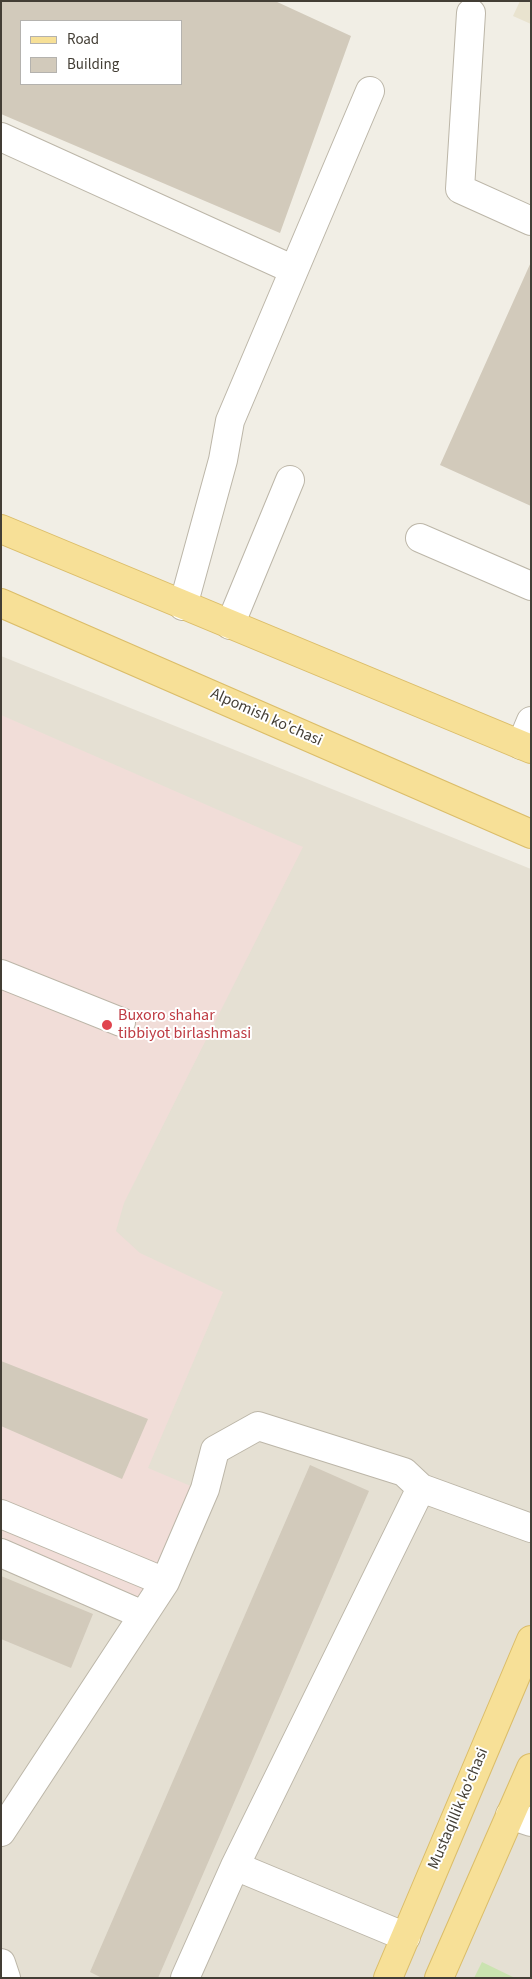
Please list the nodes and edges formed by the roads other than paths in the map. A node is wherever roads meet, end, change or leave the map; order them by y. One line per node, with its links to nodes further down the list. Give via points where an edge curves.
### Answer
1 (471, 13): 4 (lane, via 460,190)
2 (370, 91): 5 (lane)
3 (1, 137): 5 (lane)
4 (531, 221)
5 (294, 270): 11 (lane, via 230,421 223,460)
6 (290, 480): 12 (lane)
7 (1, 529): 11 (main road)
8 (420, 538): 9 (lane)
9 (531, 586)
10 (1, 603): 14 (main road, Alpomish ko'chasi)
11 (183, 606): 12 (main road)
12 (230, 626): 13 (main road)
13 (527, 738)
14 (531, 834)
15 (1, 974): 16 (lane)
16 (121, 1022)
17 (422, 1488): 19 (lane); 21 (lane, via 404,1472 258,1426 215,1450 205,1489); 27 (lane)
18 (1, 1514): 21 (lane)
19 (531, 1528)
20 (1, 1553): 22 (lane)
21 (165, 1582): 22 (lane)
22 (144, 1615): 26 (lane)
23 (531, 1640): 28 (main road, Mustaqillik ko'chasi)
24 (531, 1768): 25 (main road)
25 (520, 1819): 33 (main road)
26 (1, 1832)
27 (235, 1866): 28 (lane); 31 (lane)
28 (406, 1937): 32 (main road, Mustaqillik ko'chasi)
29 (1, 1963): 30 (lane)
30 (6, 1978)
31 (185, 1978)
32 (388, 1978)
33 (439, 1978)

